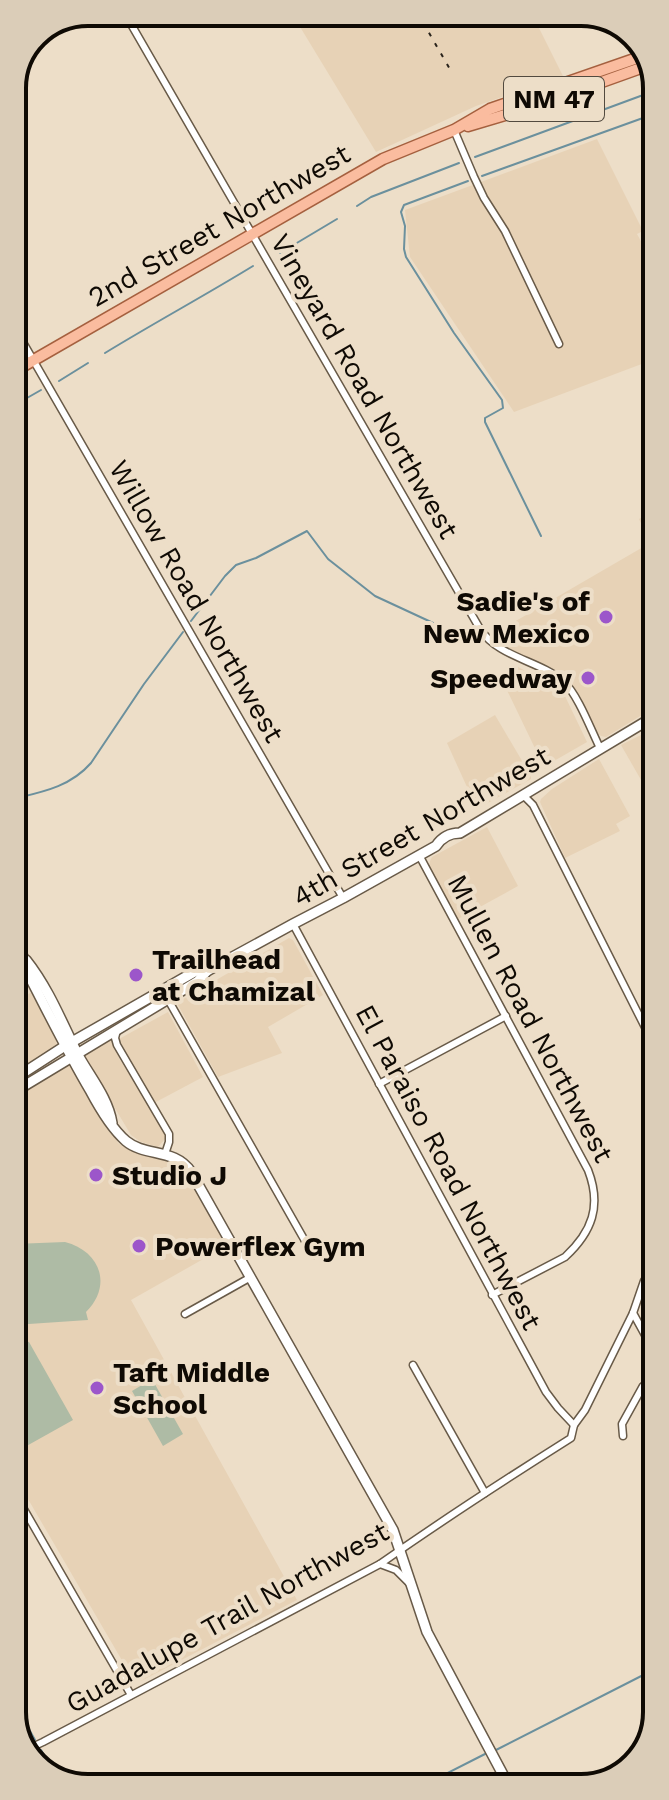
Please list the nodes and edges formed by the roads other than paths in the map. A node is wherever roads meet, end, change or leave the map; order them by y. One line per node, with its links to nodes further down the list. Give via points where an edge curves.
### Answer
1 (132, 26): 5 (street, Vineyard Road Northwest)
2 (636, 58): 4 (main road, 2nd Street Northwest / NM 47, via 490,109)
3 (640, 68): 4 (main road, 2nd Street Northwest / NM 47)
4 (454, 130): 5 (main road, 2nd Street Northwest / NM 47, via 383,159); 6 (street)
5 (253, 234): 8 (main road, 2nd Street Northwest / NM 47); 11 (street, Vineyard Road Northwest, via 480,629 493,645 566,684)
6 (559, 344)
7 (26, 348): 8 (street, Willow Road Northwest)
8 (32, 359): 9 (main road, 2nd Street Northwest / NM 47); 14 (street, Willow Road Northwest)
9 (26, 363)
10 (643, 723): 11 (main road, 4th Street Northwest)
11 (600, 748): 12 (main road, 4th Street Northwest)
12 (523, 795): 13 (main road, 4th Street Northwest); 21 (street, via 533,805)
13 (419, 855): 14 (main road, 4th Street Northwest); 20 (street, Mullen Road Northwest)
14 (343, 898): 15 (main road, 4th Street Northwest)
15 (293, 924): 17 (main road, 4th Street Northwest); 26 (street, El Paraiso Road Northwest)
16 (26, 960): 23 (main road)
17 (207, 971): 18 (main road, 4th Street Northwest, via 196,971); 19 (main road, 4th Street Northwest)
18 (163, 990): 19 (street); 23 (main road, 4th Street Northwest)
19 (168, 1000): 22 (main road, 4th Street Northwest); 28 (street)
20 (506, 1016): 26 (street); 31 (street, Mullen Road Northwest, via 588,1170 595,1201 582,1240 565,1257)
21 (643, 1024)
22 (117, 1030): 23 (main road, 4th Street Northwest); 27 (street, via 121,1051 169,1134)
23 (72, 1049): 24 (main road, 4th Street Northwest); 25 (main road, 4th Street Northwest); 27 (main road, via 104,1115 130,1144)
24 (26, 1073)
25 (26, 1083)
26 (379, 1084): 31 (street, El Paraiso Road Northwest)
27 (165, 1154): 29 (main road, via 189,1167)
28 (313, 1255)
29 (251, 1277): 33 (street); 41 (main road)
30 (643, 1284): 32 (street, Guadalupe Trail Northwest)
31 (492, 1295): 37 (street, El Paraiso Road Northwest, via 546,1392)
32 (633, 1313): 34 (street); 37 (street, Guadalupe Trail Northwest)
33 (185, 1314)
34 (643, 1331)
35 (413, 1365): 39 (street)
36 (643, 1386): 38 (street, via 622,1424)
37 (574, 1425): 39 (street, Guadalupe Trail Northwest, via 571,1438)
38 (623, 1436)
39 (485, 1493): 41 (street, Guadalupe Trail Northwest)
40 (26, 1513): 44 (street)
41 (401, 1550): 42 (street, Guadalupe Trail Northwest); 43 (main road)
42 (380, 1564): 43 (street, via 396,1570); 44 (street, Guadalupe Trail Northwest)
43 (412, 1587): 46 (main road, via 427,1632)
44 (131, 1695): 45 (street, Guadalupe Trail Northwest)
45 (35, 1745)
46 (503, 1774)

